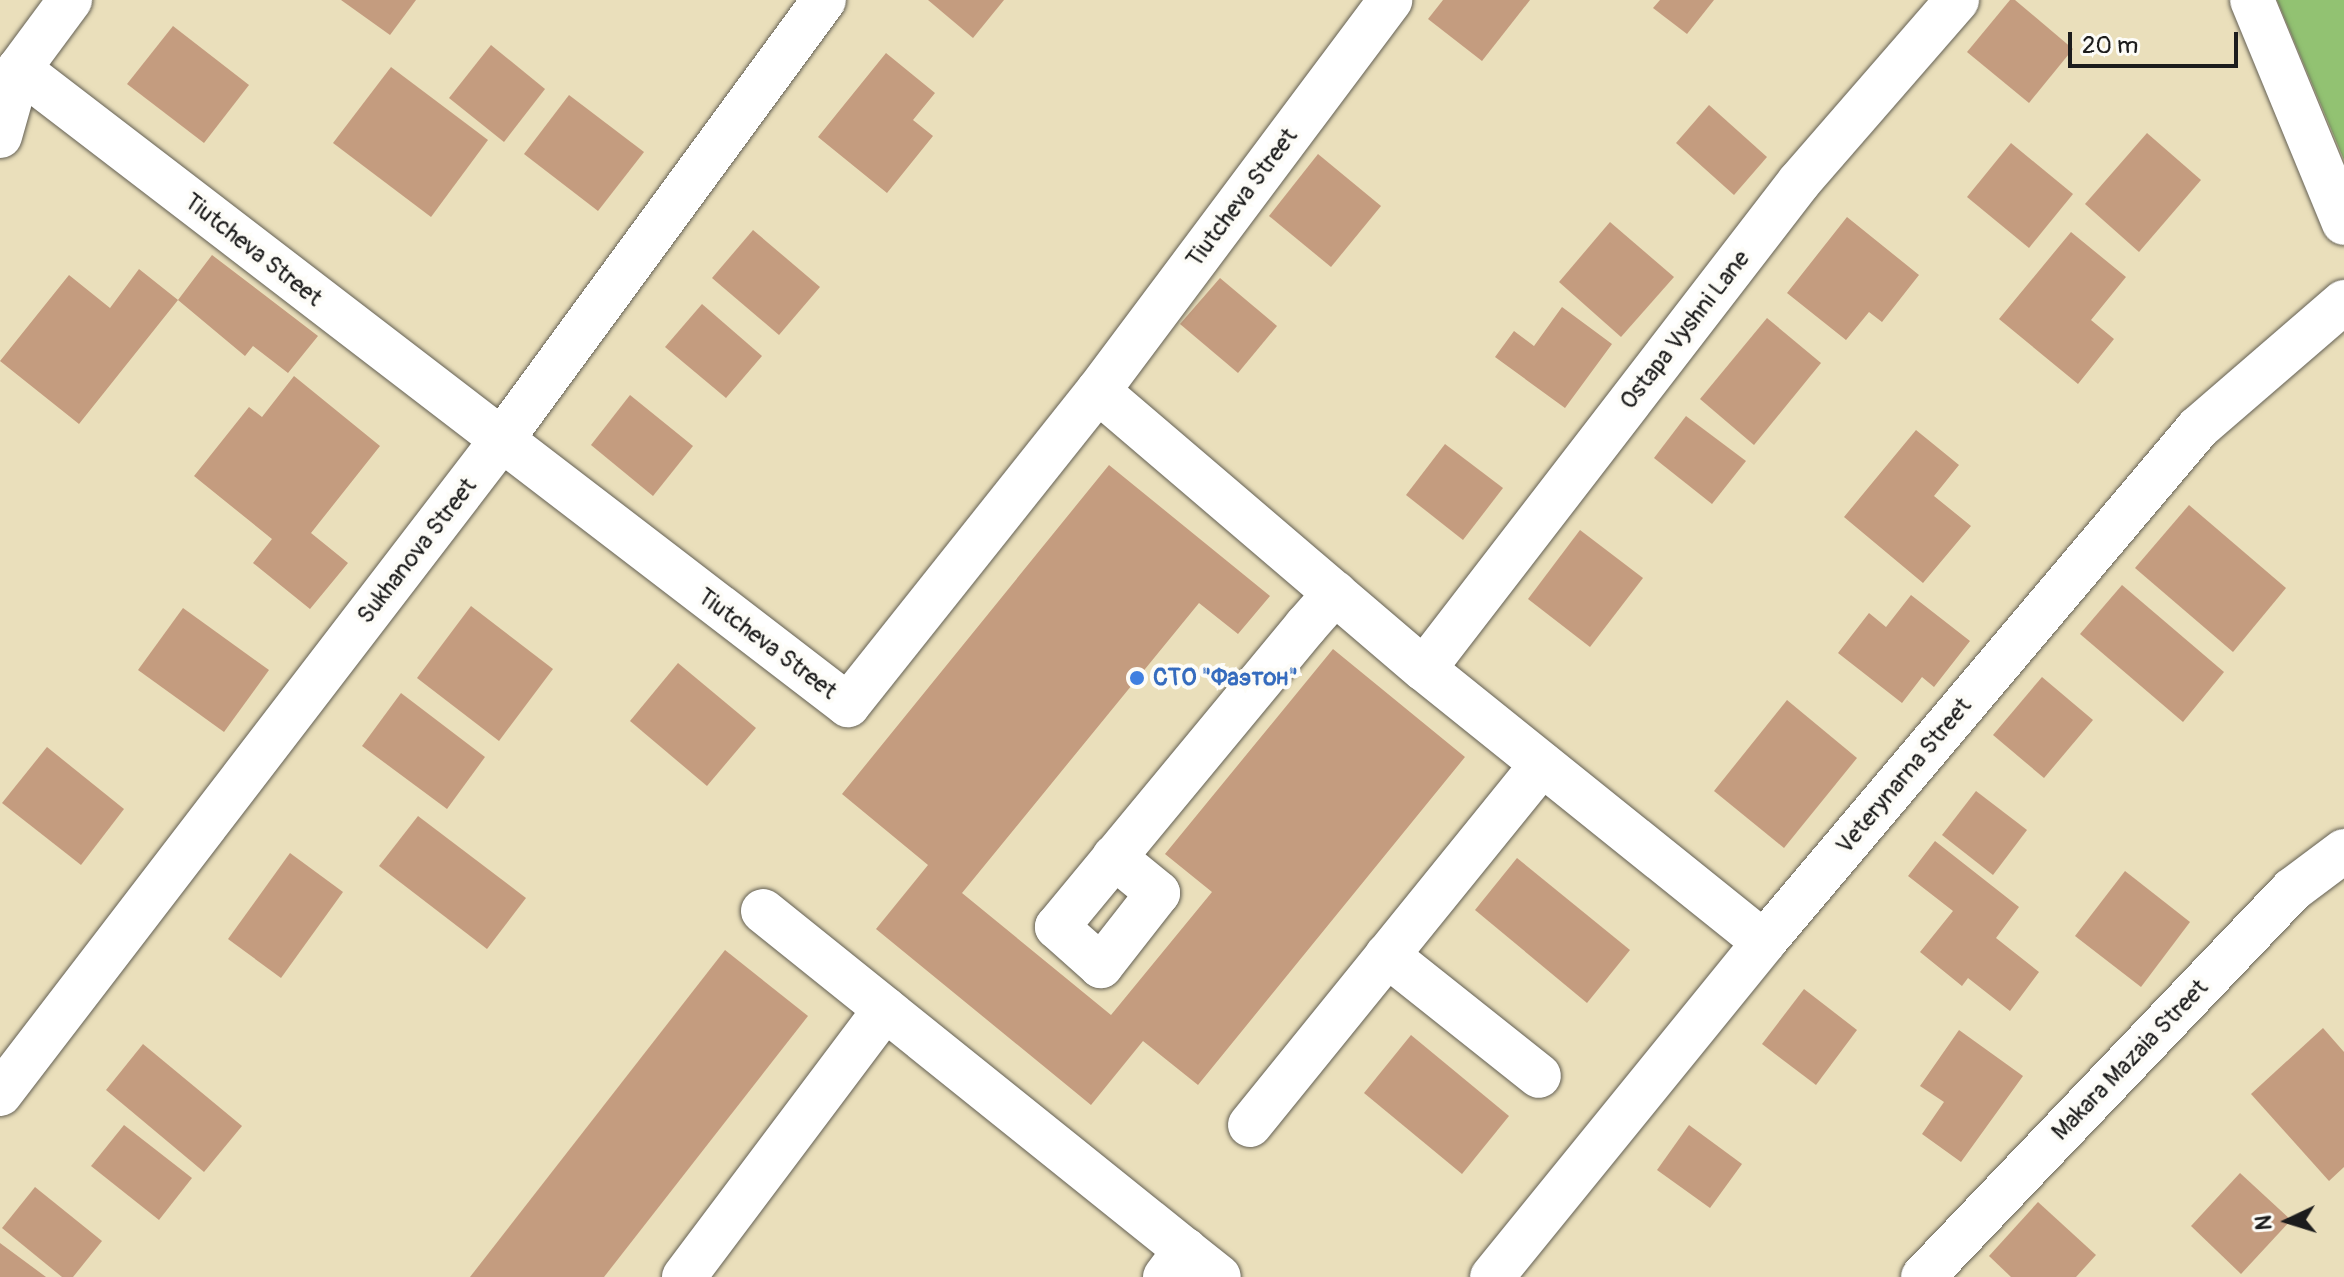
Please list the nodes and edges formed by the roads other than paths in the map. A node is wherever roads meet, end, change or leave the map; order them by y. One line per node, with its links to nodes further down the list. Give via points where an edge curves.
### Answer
1 (70, 0): 6 (street)
2 (824, 0): 11 (street, Sukhanova Street)
3 (1390, 0): 10 (street, Tiutcheva Street)
4 (1957, 0): 13 (street, Ostapa Vyshni Lane, via 1799,182)
5 (2252, 0): 8 (street)
6 (19, 69): 7 (street); 11 (street, Tiutcheva Street)
7 (0, 136)
8 (2344, 223)
9 (2344, 302): 18 (street, Veterynarna Street, via 2198,428)
10 (1098, 391): 11 (street, Tiutcheva Street, via 848,705); 12 (street)
11 (500, 442): 22 (street, Sukhanova Street)
12 (1335, 593): 13 (street); 16 (street)
13 (1424, 669): 14 (street)
14 (1542, 764): 18 (street); 19 (street)
15 (2344, 851): 28 (street, Makara Mazaia Street, via 2292,890)
16 (1114, 857)
17 (763, 911): 20 (street)
18 (1764, 942): 27 (street, Veterynarna Street)
19 (1387, 955): 21 (street); 23 (street)
20 (885, 1009): 24 (street); 25 (street)
21 (1539, 1076)
22 (0, 1094)
23 (1250, 1125)
24 (1175, 1264): 26 (street)
25 (684, 1277)
26 (1219, 1277)
27 (1492, 1277)
28 (1923, 1277)

